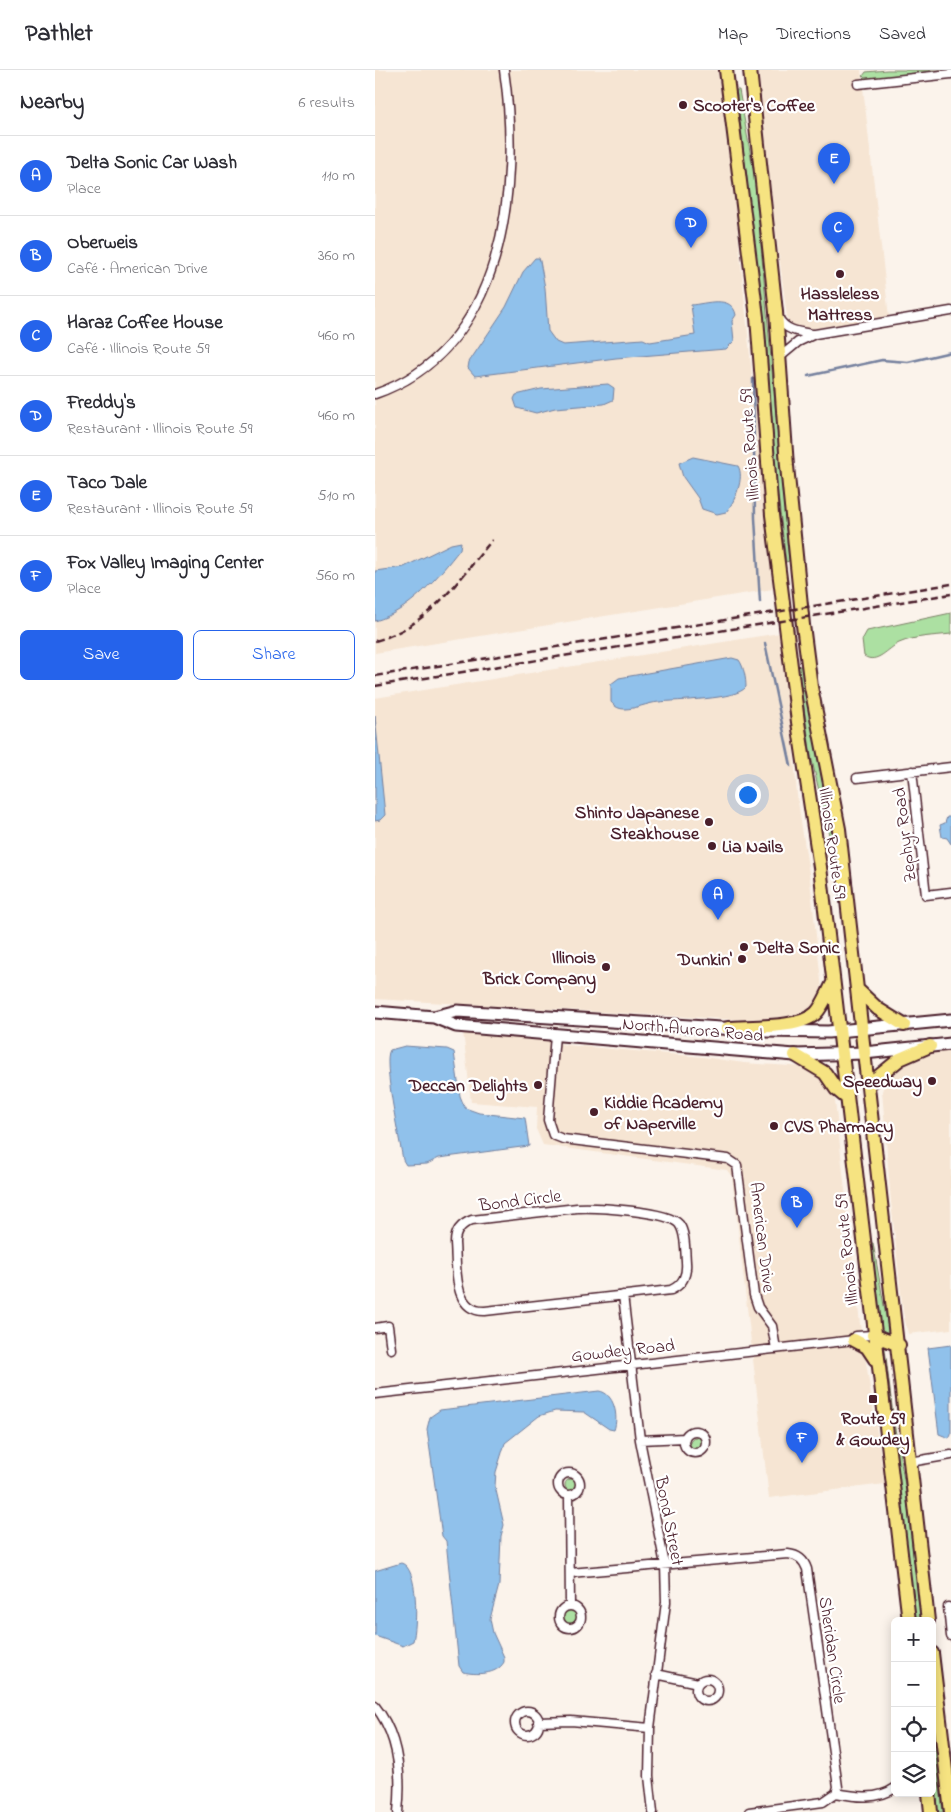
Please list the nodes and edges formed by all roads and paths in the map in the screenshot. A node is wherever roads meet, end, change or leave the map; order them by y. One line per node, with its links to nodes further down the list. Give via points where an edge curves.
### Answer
1 (504, 70): 10 (street, via 510,138 508,188 498,246 482,296 461,332 433,362 403,383)
2 (726, 70): 15 (main road, Illinois Route 59, via 757,317 772,515)
3 (750, 70): 7 (main road, Illinois Route 59)
4 (951, 74): 5 (street)
5 (858, 84)
6 (951, 311): 8 (street)
7 (776, 312): 8 (street, via 781,322 791,329); 9 (main road, Illinois Route 59)
8 (815, 334): 9 (street, via 798,342)
9 (780, 357): 16 (main road, Illinois Route 59, via 787,466 807,658 839,829)
10 (375, 394)
11 (951, 766): 12 (street)
12 (912, 771): 13 (street); 14 (street, Zephyr Road, via 926,895)
13 (857, 778)
14 (951, 892)
15 (833, 983): 21 (main road, via 818,1011 807,1020 795,1024); 23 (main road, Illinois Route 59)
16 (859, 991): 20 (main road, via 878,1009); 22 (main road, Illinois Route 59)
17 (375, 1012): 18 (main road, North Aurora Road)
18 (434, 1017): 21 (main road, North Aurora Road, via 457,1011); 24 (main road, North Aurora Road, via 456,1026)
19 (951, 1020): 20 (main road, North Aurora Road)
20 (905, 1025): 22 (main road, North Aurora Road)
21 (728, 1028): 23 (main road, North Aurora Road)
22 (862, 1029): 23 (main road, North Aurora Road); 27 (main road, Illinois Route 59)
23 (839, 1031): 28 (main road, Illinois Route 59)
24 (555, 1035): 29 (main road, North Aurora Road); 37 (street, American Drive, via 548,1120 553,1135 563,1139 727,1159 737,1165 754,1294 758,1307 772,1326)
25 (951, 1044): 26 (main road, North Aurora Road)
26 (930, 1046): 27 (main road, North Aurora Road); 30 (main road, via 901,1059)
27 (864, 1053): 28 (main road, North Aurora Road); 30 (main road, Illinois Route 59)
28 (841, 1054): 29 (main road, North Aurora Road); 31 (main road, Illinois Route 59)
29 (795, 1055): 31 (main road, via 825,1074)
30 (869, 1084): 36 (main road, Illinois Route 59)
31 (847, 1098): 34 (main road, Illinois Route 59)
32 (623, 1295): 32 (street, Bond Circle, via 474,1311 460,1293 455,1235 461,1226 472,1220 588,1207 675,1220 682,1231 686,1268 682,1282 671,1290); 40 (street, Bond Street)
33 (375, 1328): 38 (street, via 388,1326)
34 (873, 1334): 35 (street, Gowdey Road, via 856,1336); 36 (main road); 39 (main road, Illinois Route 59)
35 (854, 1340): 37 (street, Gowdey Road); 39 (main road, via 872,1352)
36 (899, 1345): 45 (main road, Illinois Route 59)
37 (776, 1348): 40 (street, Gowdey Road)
38 (391, 1349)
39 (876, 1362): 51 (main road, Illinois Route 59)
40 (631, 1364): 41 (street, Gowdey Road); 43 (street, Bond Street)
41 (375, 1394)
42 (685, 1438): 43 (street)
43 (640, 1440): 47 (street, Bond Street)
44 (951, 1455): 45 (street)
45 (910, 1462): 52 (main road, Illinois Route 59)
46 (569, 1495): 48 (street)
47 (665, 1565): 48 (street); 55 (street, Bond Street, via 665,1602); 62 (street, Sheridan Circle, via 788,1554 803,1561 807,1569 837,1781)
48 (570, 1573): 49 (street)
49 (570, 1606)
50 (948, 1607): 53 (street)
51 (908, 1617)
52 (928, 1617)
53 (951, 1636)
54 (934, 1662): 60 (main road)
55 (657, 1674): 56 (street); 59 (street, Bond Street)
56 (698, 1684)
57 (375, 1706): 64 (street, via 388,1724 394,1741 400,1783)
58 (538, 1722): 59 (street, via 571,1721)
59 (650, 1728): 65 (street, Bond Street, via 649,1776)
60 (946, 1728): 68 (main road)
61 (891, 1791): 62 (street, via 875,1796)
62 (836, 1793): 66 (street, via 823,1802)
63 (929, 1797): 67 (main road)
64 (398, 1812)
65 (653, 1812)
66 (749, 1812)
67 (931, 1812)
68 (951, 1812)

